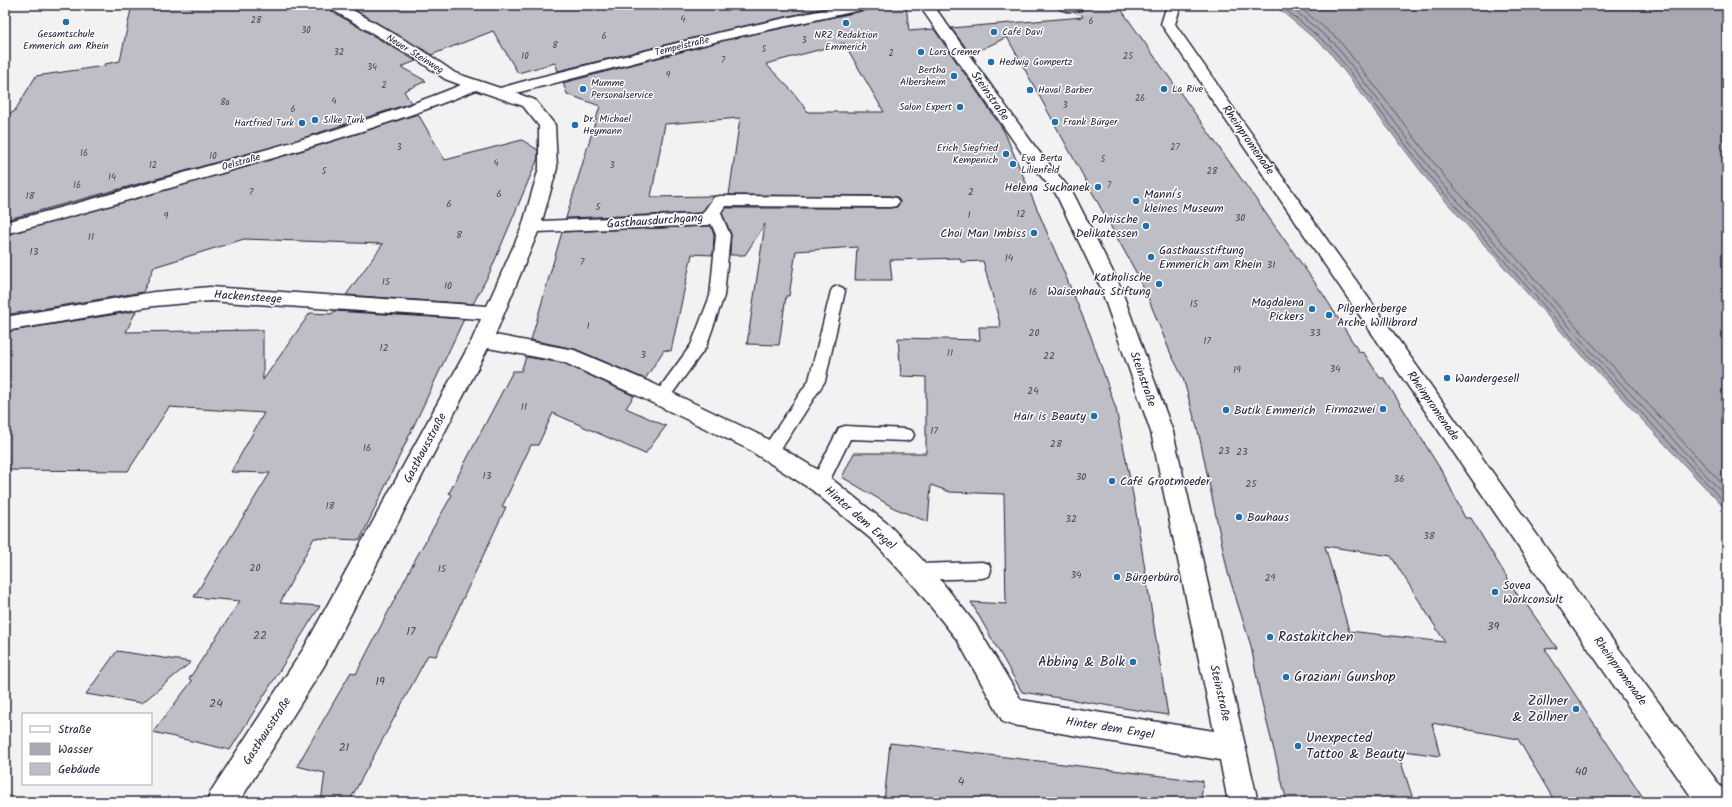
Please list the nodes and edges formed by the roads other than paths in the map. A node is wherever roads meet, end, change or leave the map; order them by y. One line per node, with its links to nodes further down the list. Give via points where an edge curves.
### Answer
1 (334, 5): 5 (street, Neuer Steinweg, via 450,76)
2 (866, 5): 6 (street, Tempelstraße, via 726,35)
3 (926, 5): 21 (street, Steinstraße, via 1030,152 1064,193 1110,286 1162,432)
4 (1174, 5): 24 (street, Rheinpromenade, via 1168,24 1580,616)
5 (474, 85): 6 (street, Neuer Steinweg); 10 (street, Oelstraße, via 431,104 371,125)
6 (500, 93): 9 (street, Gasthausstraße, via 529,103 547,125 548,168)
7 (890, 202): 8 (street, Gasthausdurchgang, via 720,201)
8 (713, 211): 9 (street, Gasthausdurchgang, via 708,218); 15 (lane, via 723,235 717,296 698,347)
9 (531, 227): 12 (street, Gasthausstraße)
10 (5, 228)
11 (838, 291): 17 (lane, via 817,381)
12 (492, 313): 13 (street, Hackensteege, via 210,294 154,299); 14 (street, Gasthausstraße)
13 (5, 324)
14 (482, 340): 15 (street, Hinter dem Engel, via 567,355); 22 (street, Gasthausstraße, via 314,657)
15 (661, 397): 17 (street, Hinter dem Engel)
16 (906, 435): 18 (lane, via 845,432)
17 (770, 452): 18 (street, Hinter dem Engel)
18 (820, 483): 20 (street, Hinter dem Engel, via 880,532)
19 (982, 570): 20 (lane)
20 (918, 572): 21 (street, Hinter dem Engel, via 967,633 1013,712)
21 (1232, 748): 23 (street, Steinstraße)
22 (222, 802)
23 (1243, 802)
24 (1713, 802)

